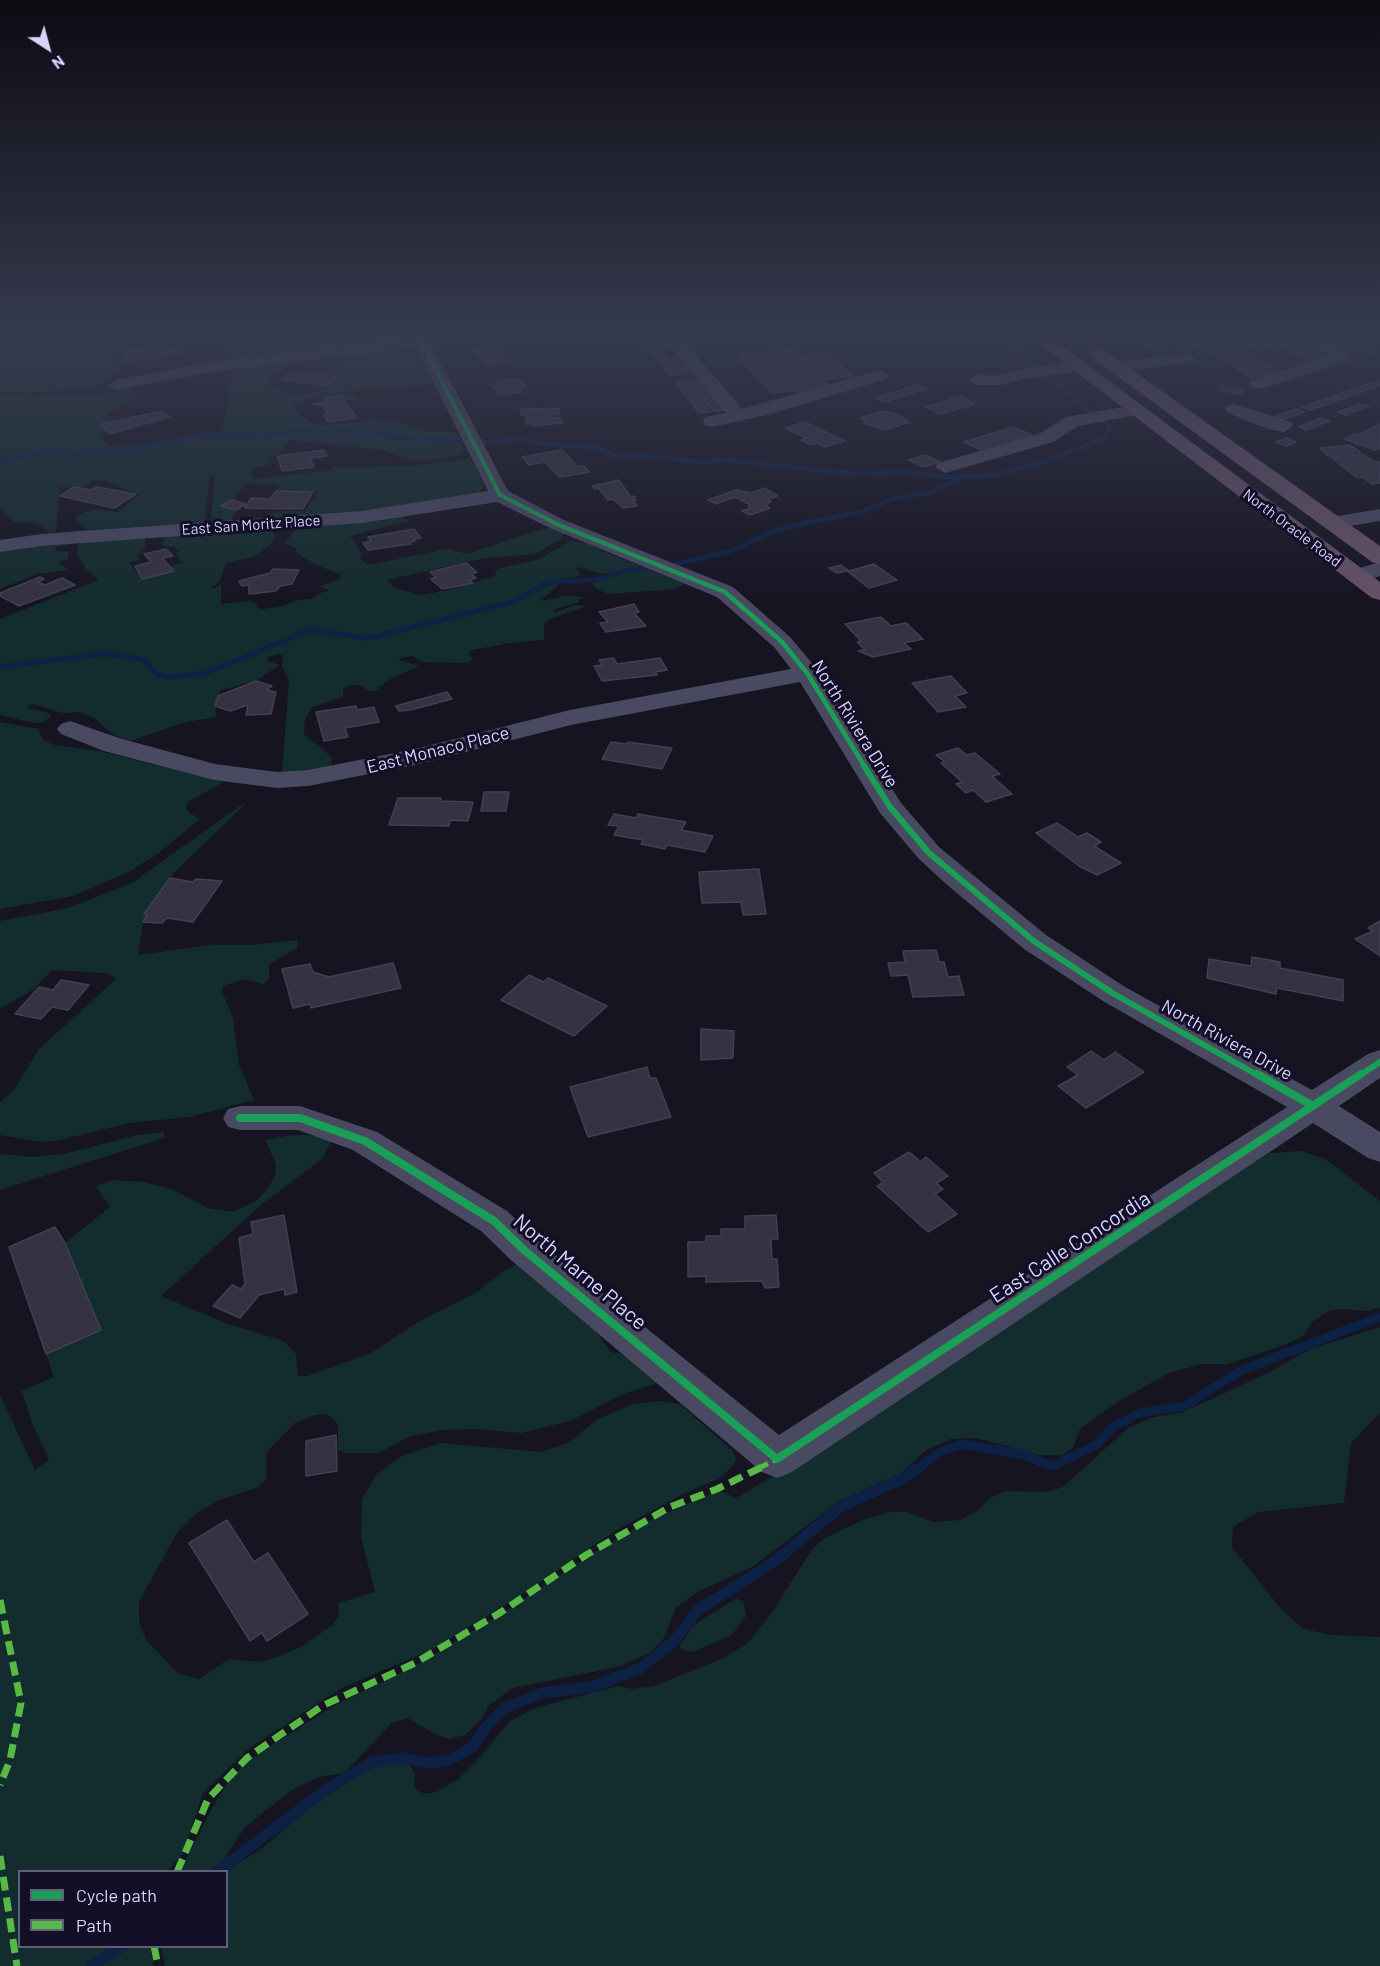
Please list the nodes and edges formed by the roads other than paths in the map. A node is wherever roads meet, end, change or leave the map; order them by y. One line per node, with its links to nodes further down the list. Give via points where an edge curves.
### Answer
1 (464, 424): 8 (street)
2 (1069, 424): 7 (street, via 1046,438)
3 (1155, 424): 14 (highway, North Oracle Road)
4 (1195, 424): 10 (highway, North Oracle Road)
5 (1272, 424): 6 (street)
6 (1284, 426)
7 (945, 467)
8 (500, 495): 11 (street, East San Moritz Place, via 362,517); 16 (street, North Riviera Drive, via 557,524 725,592 782,642)
9 (1380, 515): 10 (street)
10 (1332, 522): 12 (highway, North Oracle Road)
11 (0, 546)
12 (1380, 557)
13 (1380, 569): 14 (street)
14 (1369, 576): 15 (highway, North Oracle Road)
15 (1380, 593)
16 (807, 673): 17 (street, East Monaco Place, via 570,718 415,757 308,778 277,780 214,772 113,745); 19 (street, North Riviera Drive, via 890,807 956,878 1035,942 1114,994)
17 (70, 729)
18 (1380, 1062): 19 (street, East Calle Concordia)
19 (1313, 1106): 21 (street, North Riviera Drive); 22 (street, East Calle Concordia)
20 (240, 1118): 22 (street, North Marne Place, via 300,1118 364,1141 485,1216)
21 (1380, 1149)
22 (777, 1459)

